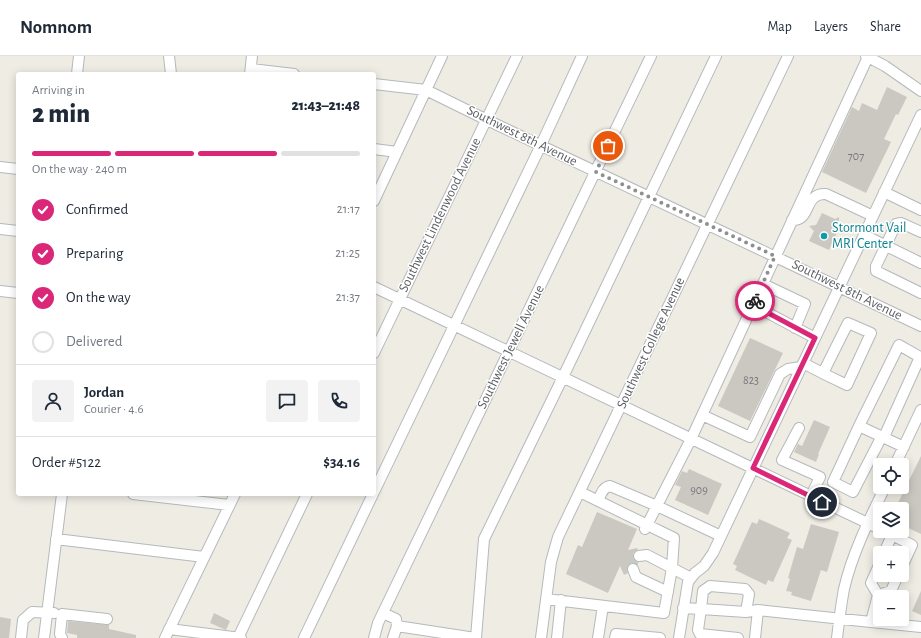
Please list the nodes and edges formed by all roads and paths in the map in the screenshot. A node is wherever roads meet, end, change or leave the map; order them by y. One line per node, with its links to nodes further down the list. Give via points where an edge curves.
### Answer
1 (79, 56): 12 (street)
2 (169, 56): 13 (street)
3 (252, 56): 11 (street)
4 (442, 56): 16 (street)
5 (517, 56): 19 (street, Southwest Lindenwood Avenue)
6 (582, 56): 20 (street)
7 (652, 56): 25 (street, Southwest Jewell Avenue)
8 (716, 56): 27 (street)
9 (788, 56): 32 (street, Southwest College Avenue)
10 (867, 56): 17 (street); 31 (street)
11 (250, 71): 14 (street)
12 (77, 72)
13 (170, 72)
14 (265, 72)
15 (376, 84): 16 (street, Southwest 8th Avenue)
16 (426, 90): 19 (street, Southwest 8th Avenue); 22 (street)
17 (921, 91)
18 (921, 115): 26 (street)
19 (486, 120): 20 (street, Southwest 8th Avenue); 46 (street, Southwest Lindenwood Avenue)
20 (541, 145): 25 (street, Southwest 8th Avenue); 48 (street)
21 (376, 149): 22 (street)
22 (398, 152): 28 (street)
23 (0, 167): 24 (street)
24 (16, 169)
25 (596, 172): 27 (street, Southwest 8th Avenue); 53 (street, Southwest Jewell Avenue)
26 (884, 192): 29 (street); 30 (street)
27 (649, 196): 32 (street, Southwest 8th Avenue); 56 (street)
28 (376, 197)
29 (921, 210)
30 (873, 216): 31 (street, via 821,194 811,200 803,217); 36 (street)
31 (792, 220): 38 (street)
32 (707, 224): 38 (street, Southwest 8th Avenue); 57 (street, Southwest College Avenue)
33 (0, 229): 34 (street)
34 (16, 231)
35 (921, 232): 37 (street, via 901,223 896,224)
36 (864, 235): 37 (street); 41 (street)
37 (885, 246): 39 (street); 44 (street, via 876,271)
38 (775, 256): 40 (street); 41 (street, Southwest 8th Avenue)
39 (921, 263)
40 (763, 284): 47 (street); 50 (street, via 805,304)
41 (840, 286): 49 (street, Southwest 8th Avenue); 51 (street)
42 (376, 288): 46 (street)
43 (0, 291): 45 (street)
44 (921, 293)
45 (16, 294)
46 (400, 300): 48 (street); 52 (street, Southwest Lindenwood Avenue)
47 (753, 305): 50 (street); 59 (street)
48 (454, 326): 53 (street); 69 (street)
49 (921, 326)
50 (795, 328): 51 (street)
51 (815, 338): 54 (street)
52 (376, 349)
53 (509, 351): 56 (street); 103 (street, Southwest Jewell Avenue)
54 (802, 365): 55 (street); 62 (street, via 780,374); 63 (street)
55 (823, 373): 55 (street, via 847,385 871,333 848,323)
56 (563, 377): 57 (street); 122 (street, via 484,539)
57 (621, 405): 65 (street); 70 (street, Southwest College Avenue)
58 (921, 410): 66 (street)
59 (702, 415): 62 (street, via 750,437); 65 (street)
60 (859, 426): 64 (street); 64 (street, via 833,482 853,492); 64 (street, via 899,345 920,357)
61 (799, 428): 77 (street, via 782,460 820,477)
62 (754, 429): 63 (street)
63 (769, 435): 68 (street)
64 (883, 437): 66 (street)
65 (690, 439): 68 (street); 80 (street)
66 (904, 447): 67 (street)
67 (898, 458)
68 (753, 468): 77 (street); 84 (street)
69 (376, 489)
70 (580, 492): 78 (street); 97 (street, Southwest College Avenue, via 553,552)
71 (882, 494): 81 (street)
72 (62, 496): 86 (street)
73 (150, 496): 79 (street)
74 (233, 496): 79 (street)
75 (306, 496): 117 (street)
76 (373, 496): 119 (street)
77 (811, 496): 81 (street)
78 (598, 501): 80 (street, via 606,486 610,486); 83 (street)
79 (229, 505): 88 (street)
80 (657, 506): 83 (street); 84 (street)
81 (868, 523): 82 (street); 109 (street, via 844,588)
82 (873, 526)
83 (646, 527): 91 (street, via 674,538)
84 (721, 536): 93 (street, via 704,566)
85 (899, 538): 87 (street)
86 (56, 539): 88 (street); 105 (street)
87 (917, 546): 90 (street)
88 (204, 556): 113 (street)
89 (639, 556): 91 (street, via 647,555)
90 (909, 557)
91 (672, 568): 93 (street); 96 (street)
92 (633, 569): 96 (street, via 636,577)
93 (691, 578): 100 (street)
94 (873, 579): 95 (street, via 871,583)
95 (875, 590)
96 (668, 592): 99 (street, via 664,613)
97 (546, 599): 98 (street); 123 (street, Southwest College Avenue)
98 (561, 600): 99 (street); 124 (street)
99 (603, 606): 125 (street)
100 (683, 608): 101 (street); 128 (street)
101 (701, 609): 104 (street); 104 (street, via 703,591 710,586 745,589 749,594); 129 (street, via 698,630 700,634)
102 (758, 610): 104 (street); 109 (street); 130 (street)
103 (383, 612): 111 (street, via 396,619); 120 (street, Southwest Jewell Avenue)
104 (746, 612)
105 (47, 613): 106 (street); 114 (street, via 32,612 24,620); 115 (street)
106 (62, 614): 108 (street); 116 (street)
107 (873, 614): 110 (street)
108 (107, 619)
109 (840, 619): 110 (street); 131 (street)
110 (871, 622): 112 (street)
111 (397, 626): 121 (street); 122 (street)
112 (921, 627)
113 (167, 634): 117 (street)
114 (21, 638)
115 (44, 638)
116 (62, 638)
117 (238, 638): 118 (street)
118 (241, 638)
119 (304, 638)
120 (374, 638)
121 (393, 638)
122 (475, 638)
123 (541, 638)
124 (557, 638)
125 (598, 638)
126 (615, 638): 127 (street, via 616,634)
127 (660, 638)
128 (679, 638)
129 (738, 638)
130 (755, 638)
131 (837, 638)

